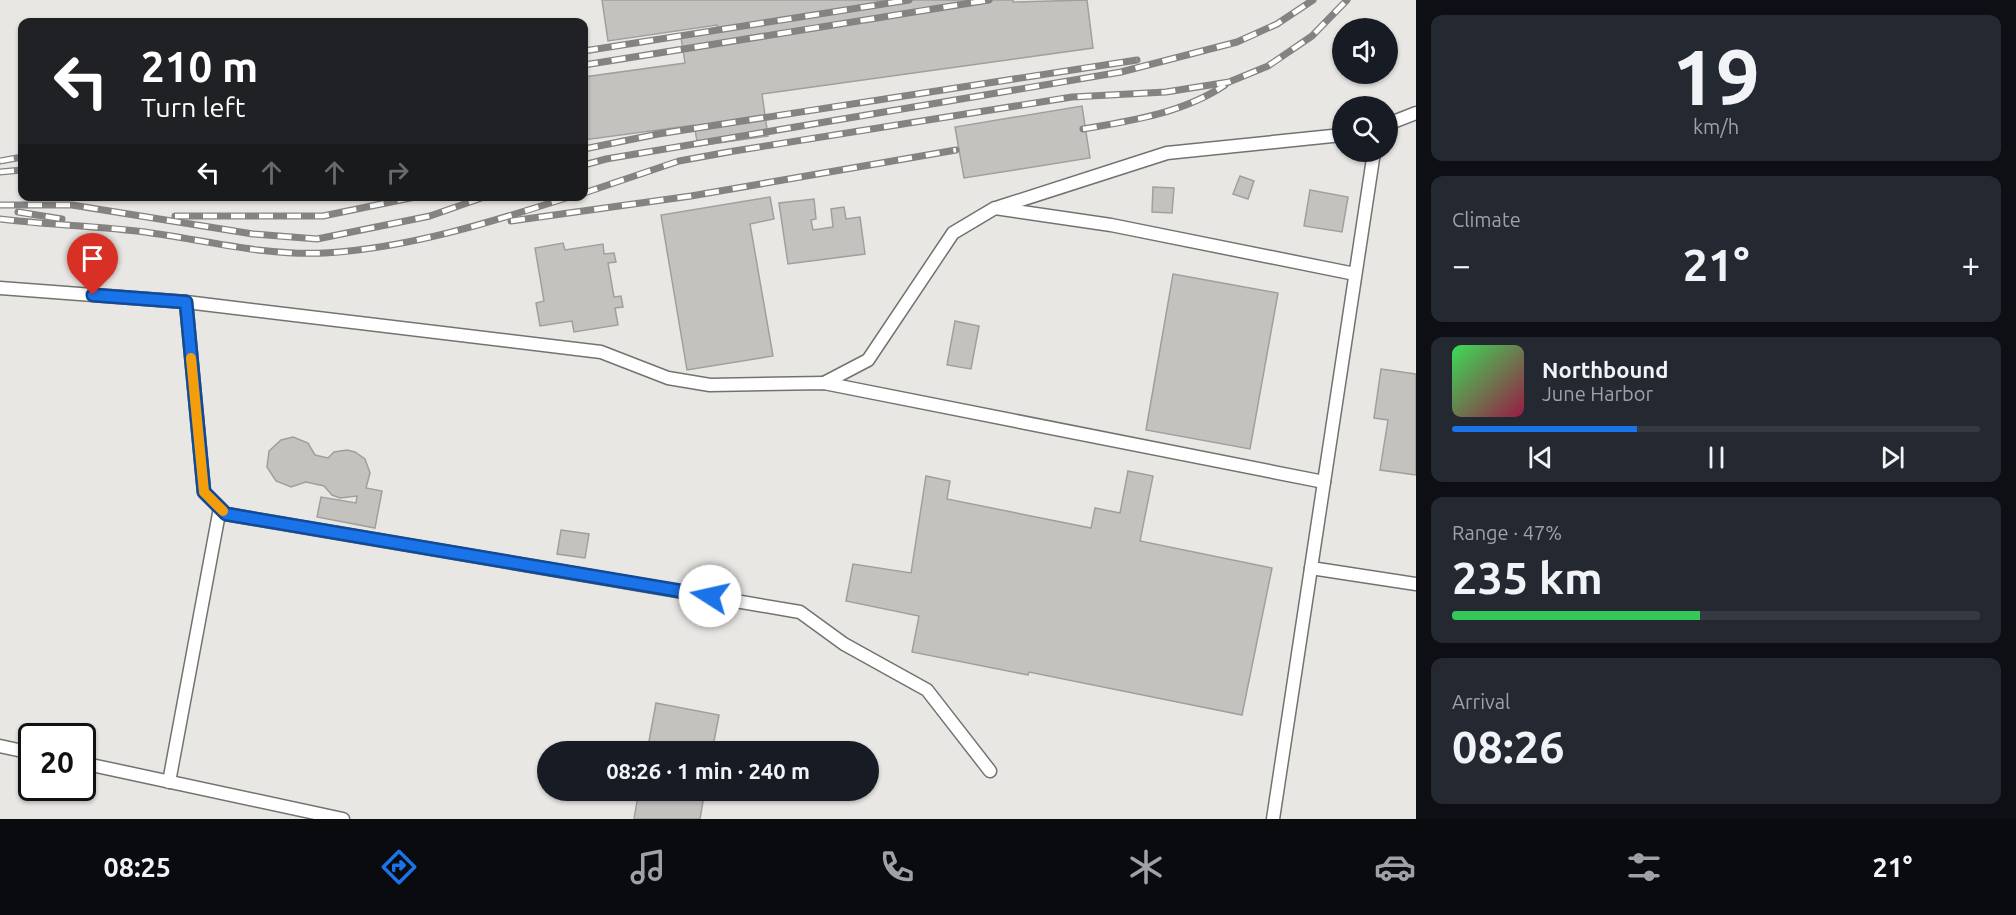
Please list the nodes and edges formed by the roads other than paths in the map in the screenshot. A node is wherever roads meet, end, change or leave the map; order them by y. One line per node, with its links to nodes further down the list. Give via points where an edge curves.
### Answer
1 (1416, 113): 2 (lane)
2 (1398, 120)
3 (1332, 136): 5 (lane, via 1167,153)
4 (1372, 162): 6 (lane)
5 (995, 208): 6 (lane, via 1111,225); 9 (lane, via 953,233 868,360)
6 (1355, 274): 10 (lane)
7 (0, 288): 8 (lane)
8 (186, 302): 9 (lane, via 601,352 668,378 710,385); 11 (lane, via 204,492)
9 (824, 383): 10 (lane)
10 (1324, 482): 12 (lane)
11 (220, 508): 17 (lane, via 226,514 800,612 844,644 927,690); 18 (lane)
12 (1311, 568): 13 (lane); 20 (lane)
13 (1416, 584)
14 (0, 746): 15 (lane)
15 (18, 750)
16 (96, 766): 18 (lane)
17 (990, 771)
18 (169, 782): 19 (lane)
19 (343, 819)
20 (1273, 819)

